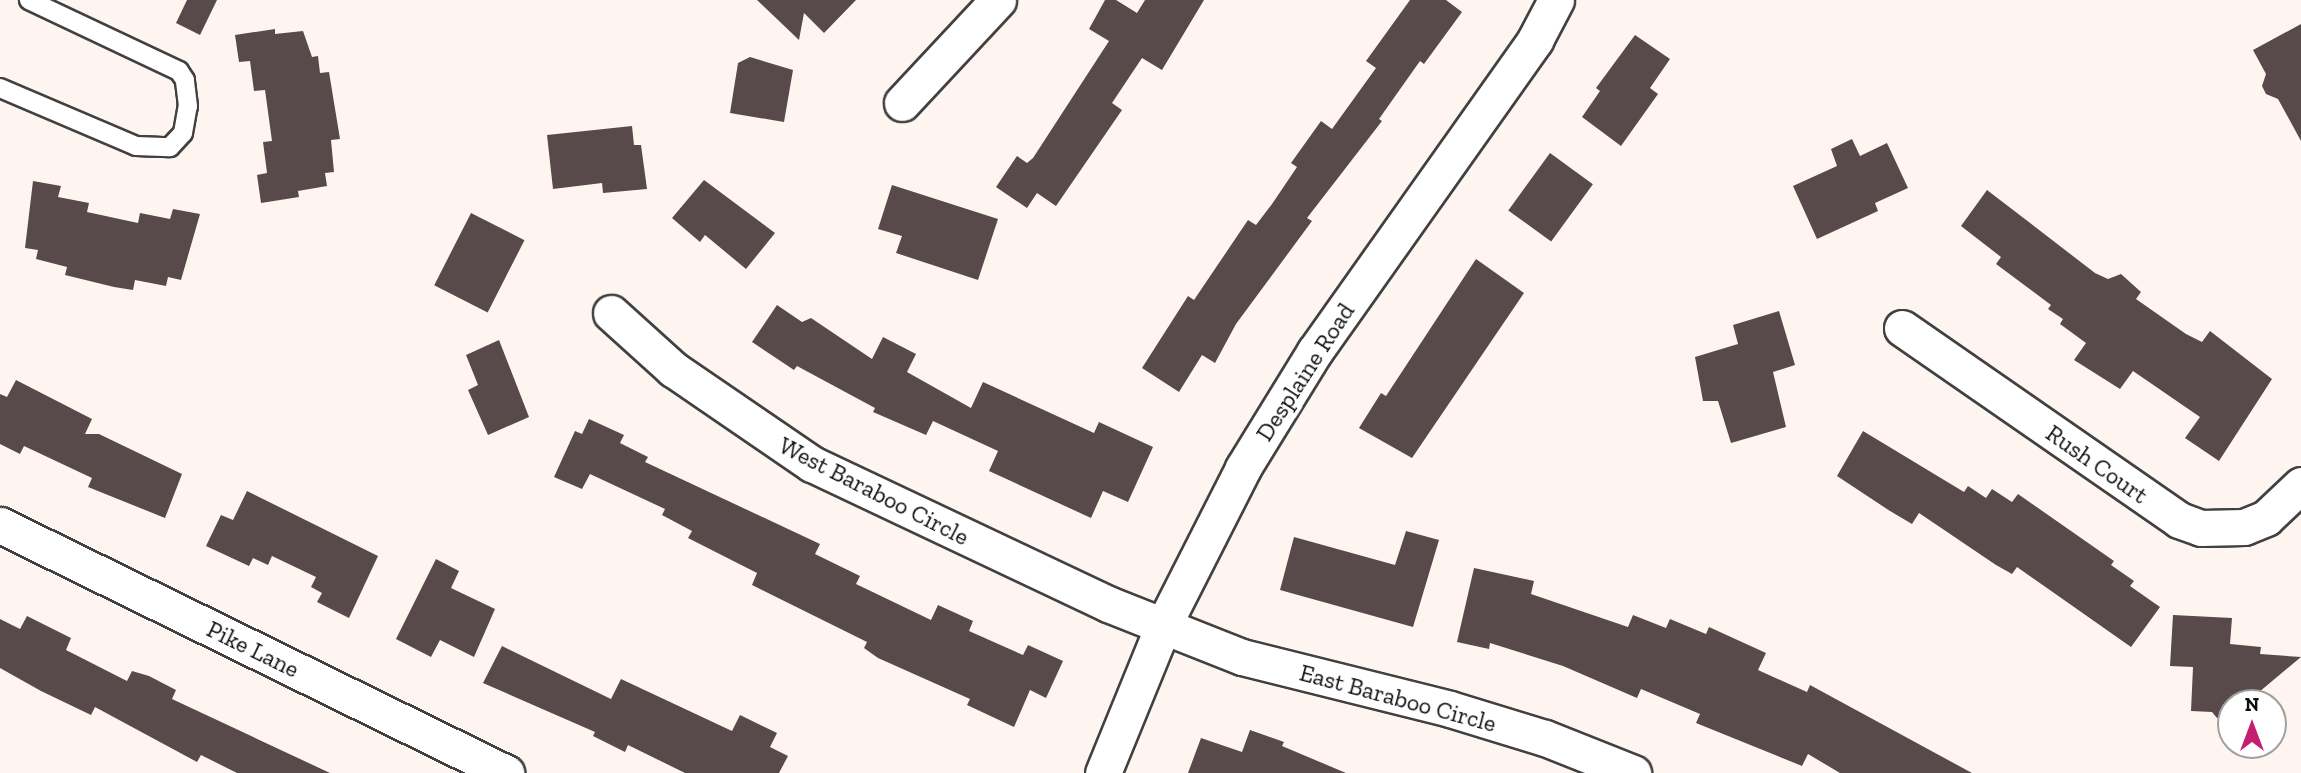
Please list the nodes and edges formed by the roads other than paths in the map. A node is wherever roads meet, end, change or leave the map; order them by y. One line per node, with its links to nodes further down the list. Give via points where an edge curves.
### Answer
1 (29, 0): 4 (lane, via 179,71 185,79 188,106 183,133 170,147 136,146)
2 (998, 0): 5 (street)
3 (1556, 0): 10 (street, Desplaine Road, via 1535,40 1315,351 1243,468)
4 (0, 88)
5 (902, 103)
6 (611, 313): 10 (street, West Baraboo Circle, via 673,369 812,464)
7 (1902, 328): 8 (street, Rush Court, via 2179,520 2201,528 2244,527 2266,518)
8 (2301, 485)
9 (0, 525): 11 (street, Pike Lane)
10 (1163, 626): 12 (street, Desplaine Road); 13 (street, East Baraboo Circle, via 1242,656 1509,727)
11 (506, 773)
12 (1103, 773)
13 (1633, 773)

